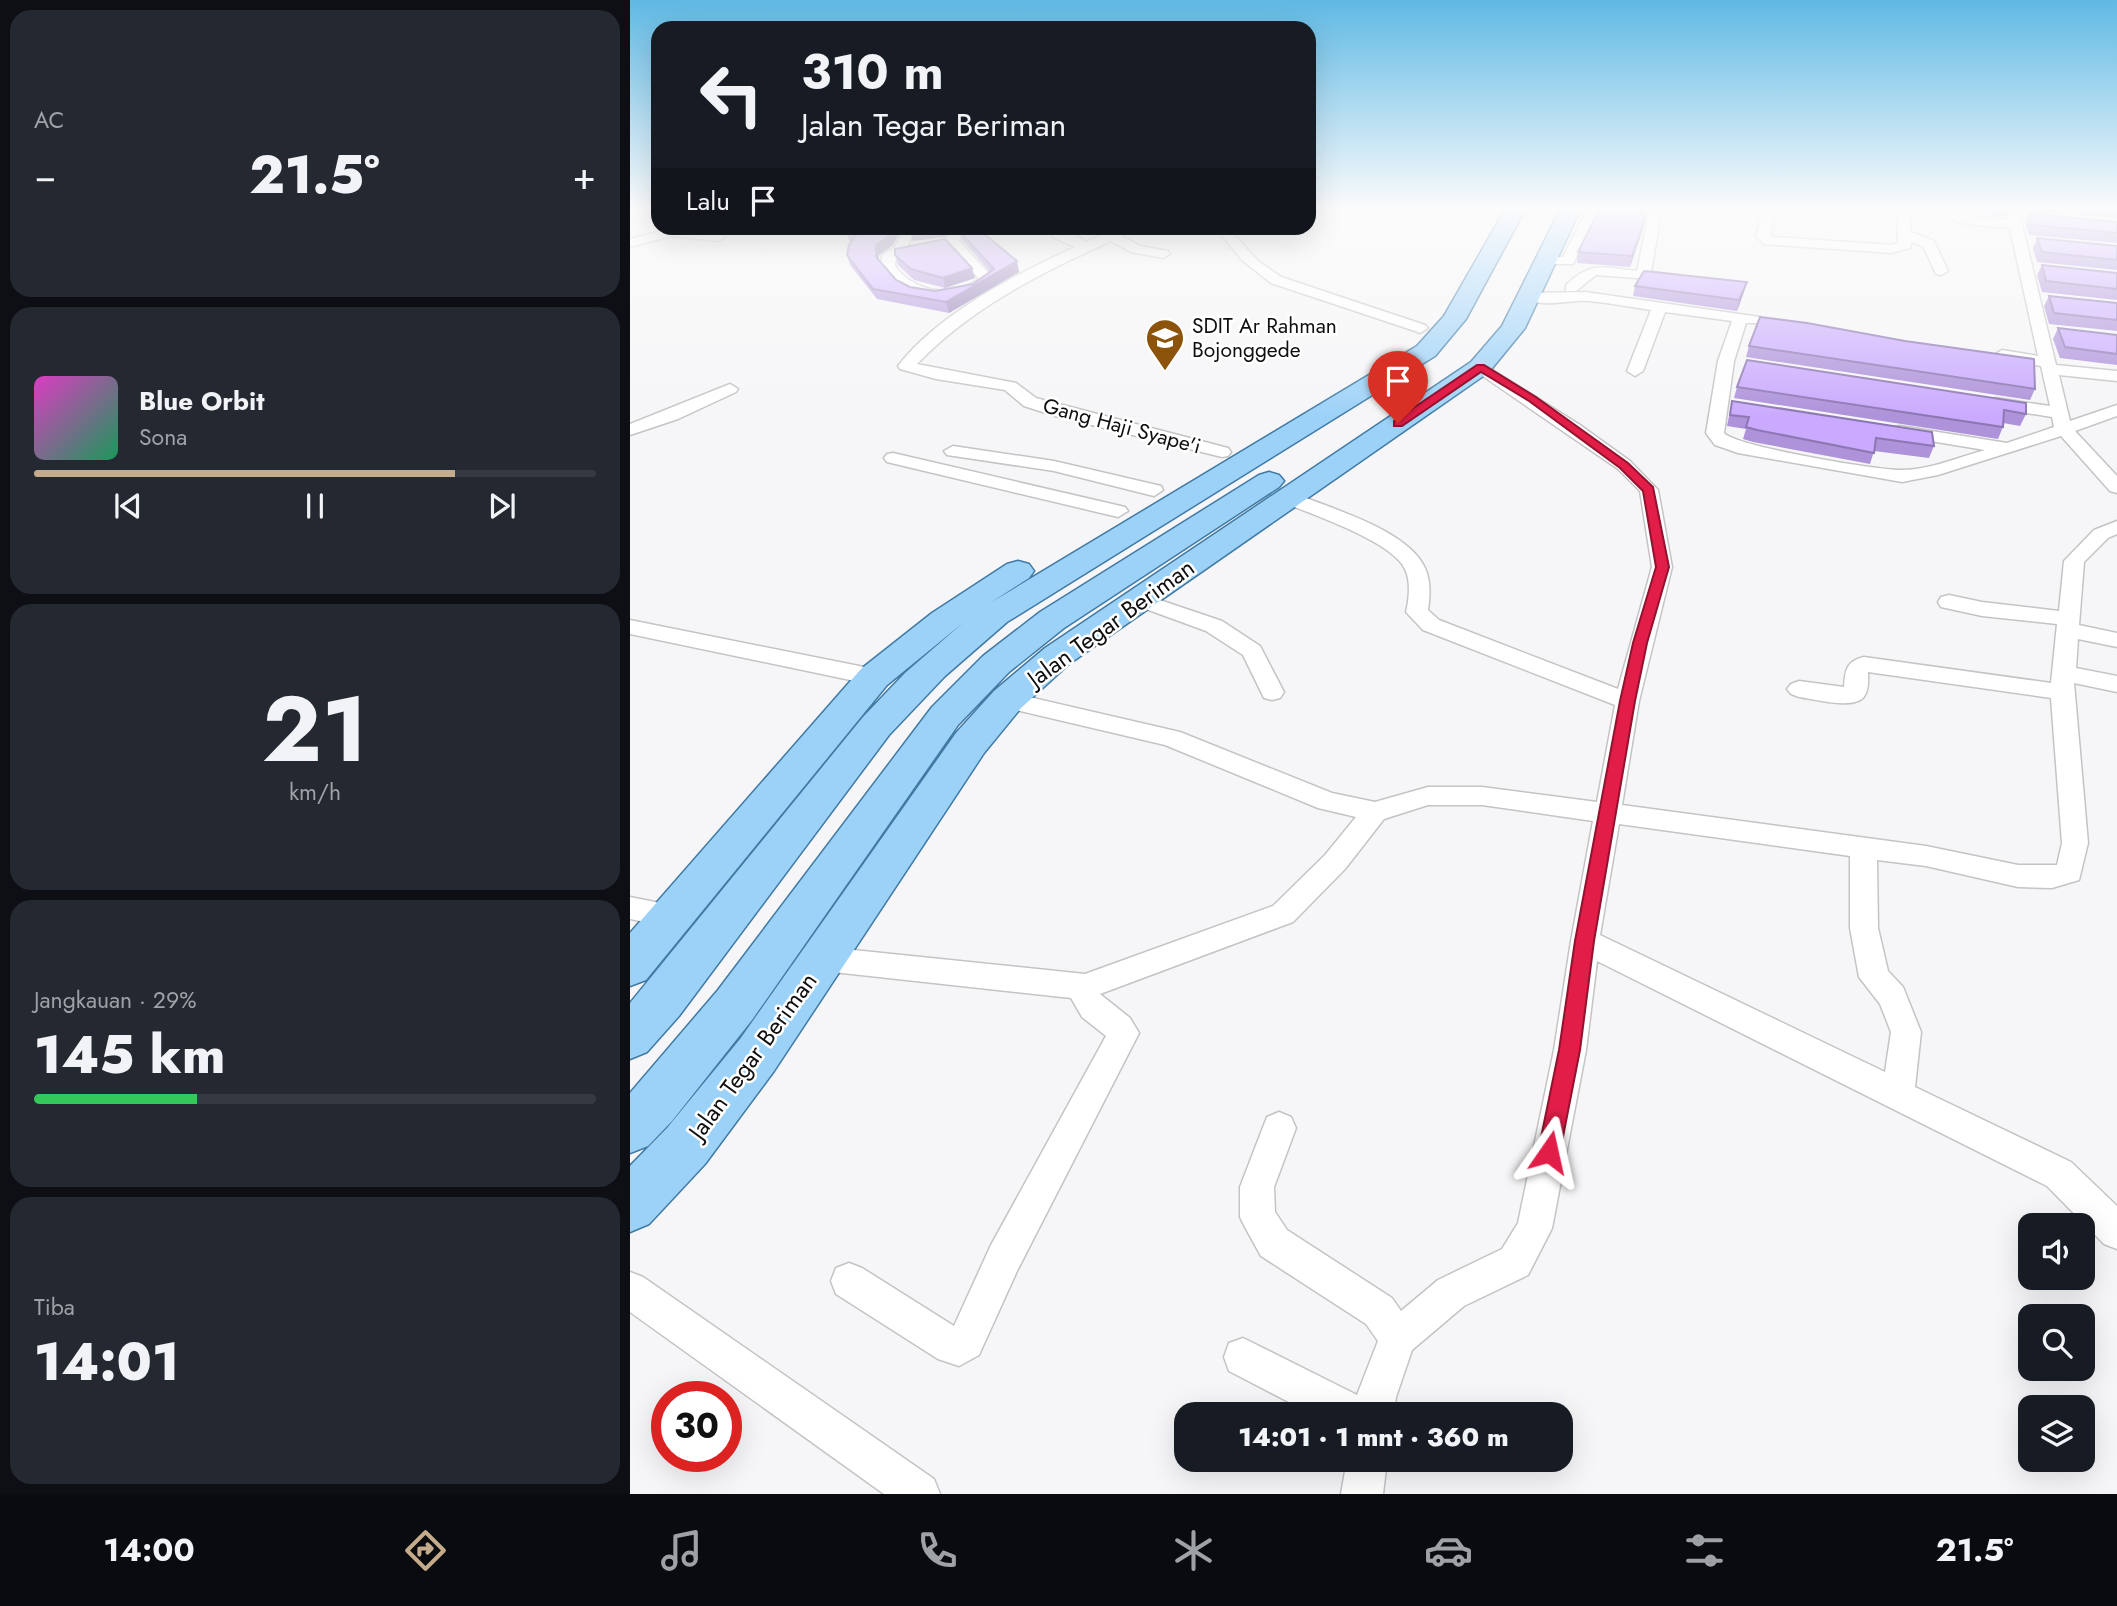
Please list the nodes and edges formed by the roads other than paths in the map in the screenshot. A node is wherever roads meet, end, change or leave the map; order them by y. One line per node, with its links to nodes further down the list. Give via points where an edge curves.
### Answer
1 (898, 278): 2 (street, via 915,290 954,292 968,290)
2 (986, 278)
3 (1030, 278): 33 (street, Gang Haji Syape'i, via 978,306 906,366 1010,386 1030,402 1061,412)
4 (1272, 278): 17 (street)
5 (1454, 278): 17 (main road)
6 (1487, 278): 26 (main road, via 1479,296 1426,351)
7 (1519, 278): 30 (main road, Jalan Tegar Beriman, via 1469,347)
8 (1556, 278): 13 (main road, Jalan Tegar Beriman)
9 (1573, 278): 13 (street)
10 (1670, 278): 12 (street)
11 (2034, 278): 19 (street, via 2047,331)
12 (1683, 279)
13 (1554, 284): 14 (street); 20 (main road, Jalan Tegar Beriman)
14 (1660, 306): 15 (street); 21 (street)
15 (1740, 318): 16 (street); 31 (street, via 1725,404 1715,433 1730,445 1902,475)
16 (1766, 321)
17 (1420, 328): 26 (main road)
18 (1981, 352): 19 (street)
19 (2048, 365): 22 (street); 27 (street)
20 (1480, 367): 30 (main road, Jalan Tegar Beriman); 51 (street, via 1624,465 1648,490 1662,567)
21 (1634, 371)
22 (2117, 376)
23 (730, 389): 29 (street)
24 (1982, 401): 27 (street)
25 (2117, 410): 27 (street)
26 (1291, 421): 33 (main road); 63 (main road, via 995,615 912,684)
27 (2061, 421): 31 (street); 35 (street)
28 (1877, 428): 31 (street)
29 (630, 430)
30 (1348, 443): 37 (main road, Jalan Tegar Beriman); 56 (main road, Jalan Tegar Beriman, via 1052,620 996,664 946,716)
31 (2010, 448)
32 (953, 451): 36 (street, via 1016,459)
33 (1222, 452): 36 (main road)
34 (893, 458): 38 (street)
35 (2117, 487)
36 (1154, 490): 38 (main road)
37 (1290, 498): 40 (main road, Jalan Tegar Beriman); 51 (street, via 1397,549 1415,566 1418,612 1431,625)
38 (1118, 511): 45 (main road, via 965,603)
39 (2117, 527): 42 (street, via 2101,534 2074,561)
40 (1142, 600): 49 (street, via 1214,625 1252,651); 50 (main road, Jalan Tegar Beriman, via 1057,656)
41 (1949, 602): 42 (street)
42 (2069, 624): 44 (street); 46 (street)
43 (630, 627): 45 (street)
44 (2117, 640)
45 (874, 677): 58 (main road)
46 (2063, 682): 47 (street); 48 (street, via 1864,664 1857,669 1855,693 1850,696); 55 (street, via 2075,843 2069,872 2052,877 2018,876)
47 (2117, 684)
48 (1799, 689)
49 (1272, 692)
50 (1007, 700): 52 (street, via 1171,738 1327,801); 54 (main road, Jalan Tegar Beriman)
51 (1627, 701): 53 (street)
52 (1375, 812): 53 (street, via 1428,796 1482,796); 62 (street, via 1335,862 1283,914)
53 (1607, 813): 55 (street); 59 (street)
54 (920, 816): 56 (main road); 60 (main road, Jalan Tegar Beriman)
55 (1863, 847): 64 (street, via 1864,928 1874,977 1892,996 1906,1032)
56 (831, 873): 65 (main road, Jalan Tegar Beriman, via 735,1005)
57 (630, 908): 58 (street)
58 (675, 916): 61 (main road)
59 (1585, 941): 64 (street); 71 (street, via 1570,1050 1534,1228 1515,1262 1451,1293)
60 (824, 959): 62 (street); 67 (main road, Jalan Tegar Beriman, via 686,1146)
61 (630, 966)
62 (1085, 987): 69 (street, via 1090,1007 1124,1033 1004,1258 965,1342 951,1346)
63 (630, 1037)
64 (1898, 1095): 68 (street, via 2059,1174)
65 (630, 1128)
66 (1279, 1128): 71 (street, via 1257,1187 1258,1217 1274,1242 1379,1311)
67 (630, 1205)
68 (2117, 1231)
69 (849, 1281)
70 (630, 1290): 76 (street)
71 (1398, 1338): 74 (street)
72 (1243, 1357): 73 (street)
73 (1329, 1402)
74 (1375, 1402)
75 (1365, 1472): 77 (street)
76 (919, 1494)
77 (1362, 1494)

